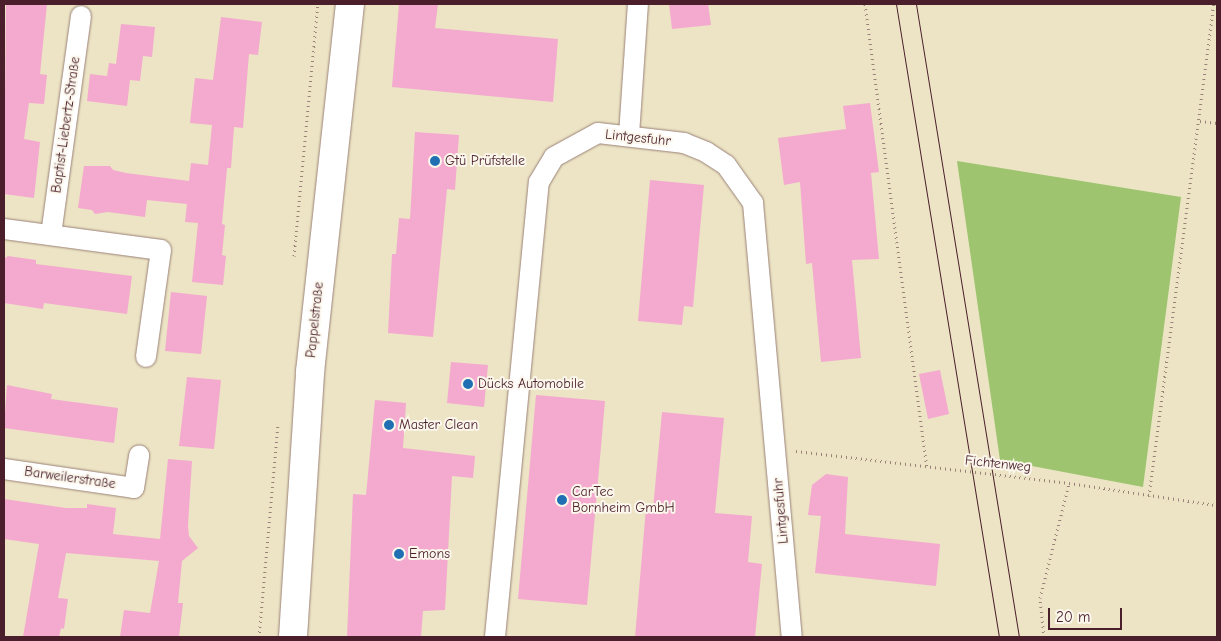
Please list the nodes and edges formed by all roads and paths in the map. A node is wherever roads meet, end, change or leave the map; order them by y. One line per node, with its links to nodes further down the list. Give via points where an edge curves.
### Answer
1 (350, 4): 19 (main road, Pappelstraße, via 310,372)
2 (638, 4): 8 (street)
3 (865, 4): 14 (path)
4 (1214, 4): 6 (path)
5 (81, 16): 10 (street, Baptist-Liebertz-Straße)
6 (1200, 120): 7 (path); 17 (path)
7 (1217, 123)
8 (629, 135): 12 (street, Lintgesfuhr, via 684,143 706,152 726,164 753,203); 20 (street, Lintgesfuhr, via 598,133 574,144 554,157 539,182)
9 (4, 229): 10 (street)
10 (51, 235): 11 (street, via 161,250)
11 (146, 357)
12 (776, 448): 14 (path, Fichtenweg); 21 (street, Lintgesfuhr)
13 (138, 455): 15 (street, Barweilerstraße, via 134,488)
14 (927, 468): 16 (path, Fichtenweg)
15 (4, 469)
16 (1069, 483): 17 (path, Fichtenweg); 22 (path, via 1040,598)
17 (1149, 496): 18 (path, Fichtenweg)
18 (1217, 505)
19 (293, 637)
20 (495, 637)
21 (792, 637)
22 (1044, 637)

